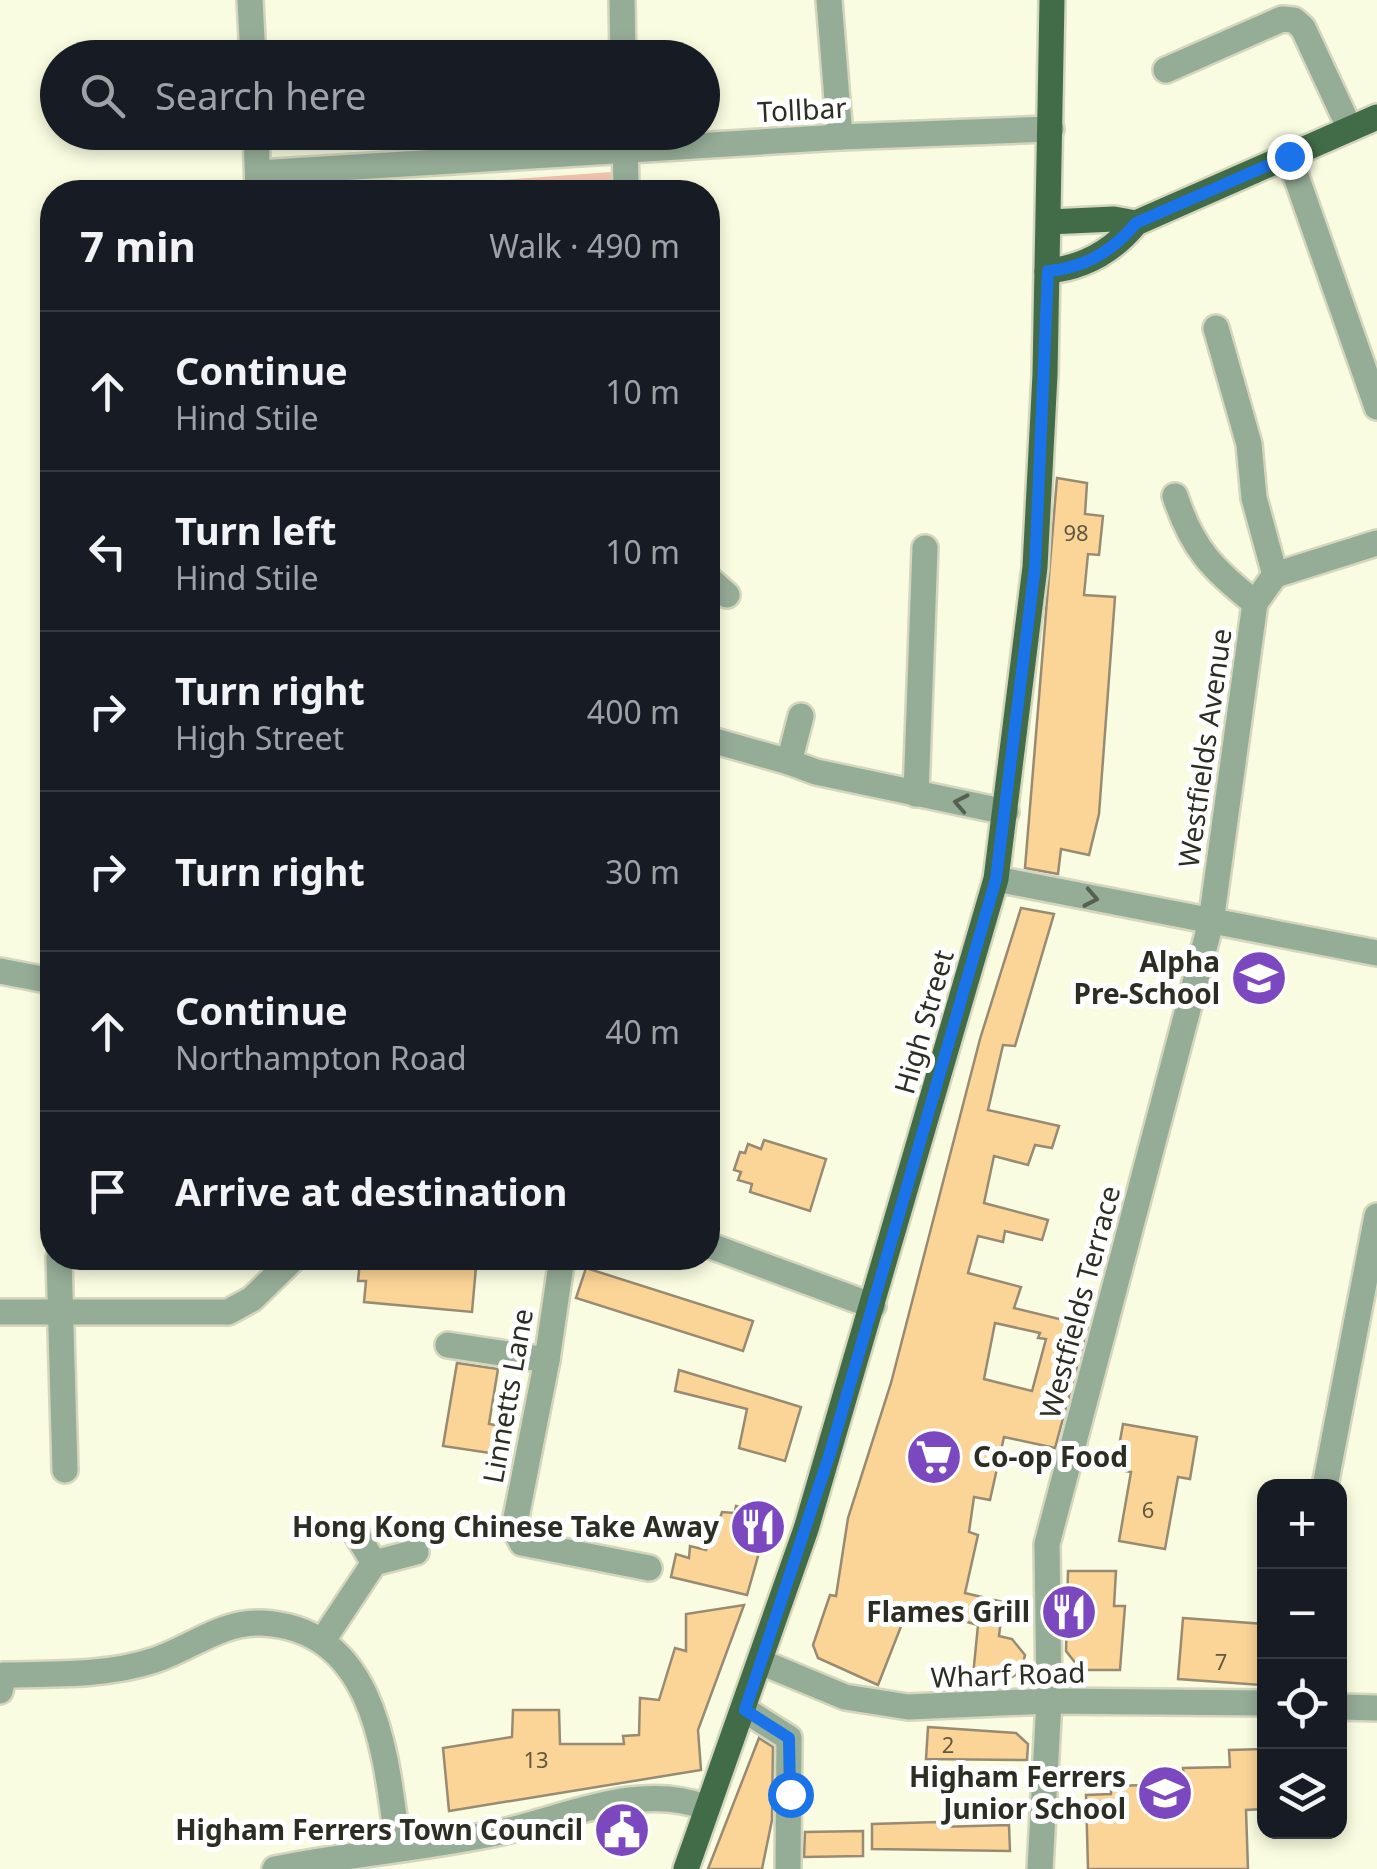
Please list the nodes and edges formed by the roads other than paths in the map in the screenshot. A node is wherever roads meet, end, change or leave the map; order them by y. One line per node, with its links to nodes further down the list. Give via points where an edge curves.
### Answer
1 (250, 0): 5 (street)
2 (622, 0): 6 (street)
3 (829, 0): 11 (street)
4 (1052, 0): 10 (main road, High Street)
5 (251, 40)
6 (623, 40)
7 (1166, 70): 9 (street, via 1282,19 1294,20)
8 (1377, 117): 9 (main road)
9 (1350, 128): 16 (main road)
10 (1051, 129): 11 (street, Tollbar); 20 (main road, High Street)
11 (840, 137): 12 (street, Tollbar)
12 (720, 139)
13 (257, 150): 17 (street)
14 (546, 150): 18 (street, Tollbar)
15 (625, 150): 19 (street)
16 (1289, 156): 21 (main road); 24 (street)
17 (258, 180)
18 (284, 180)
19 (626, 180)
20 (1049, 222): 21 (main road); 22 (main road, High Street)
21 (1136, 223): 22 (main road, via 1107,252)
22 (1048, 271): 36 (main road, High Street, via 1035,567)
23 (1216, 328): 28 (street, via 1249,444 1254,498)
24 (1377, 408)
25 (1175, 496): 31 (street, via 1203,557)
26 (1377, 543): 28 (street)
27 (924, 548): 35 (street)
28 (1275, 575): 31 (street, Westfields Avenue)
29 (720, 589): 30 (street)
30 (727, 595)
31 (1255, 603): 38 (street, Westfields Avenue)
32 (801, 716): 34 (street)
33 (720, 742): 34 (street)
34 (789, 762): 35 (street)
35 (916, 794): 36 (street, one-way to 35)
36 (1006, 812): 37 (main road, High Street)
37 (996, 879): 38 (street, one-way to 38); 47 (main road, High Street)
38 (1212, 922): 39 (street); 61 (street, Westfields Terrace, via 1047,1544)
39 (1377, 952)
40 (0, 972): 41 (street)
41 (40, 979)
42 (1377, 1216): 53 (street)
43 (720, 1249): 47 (street)
44 (59, 1270): 49 (street)
45 (282, 1270): 49 (street, via 228,1312)
46 (560, 1270): 51 (street, Linnetts Lane)
47 (873, 1306): 59 (main road, High Street)
48 (0, 1312): 49 (street)
49 (58, 1312): 52 (street)
50 (448, 1345): 51 (street)
51 (547, 1360): 57 (street, Linnetts Lane, via 514,1528 522,1543)
52 (65, 1470)
53 (1326, 1479)
54 (357, 1535): 56 (street)
55 (416, 1552): 56 (street)
56 (374, 1563): 58 (street)
57 (649, 1568)
58 (323, 1640): 60 (street, via 262,1623 215,1631 156,1660 90,1674 4,1675); 67 (street, via 365,1688 386,1752)
59 (761, 1662): 61 (street, Wharf Road, via 876,1705); 65 (main road, High Street)
60 (0, 1690)
61 (1049, 1702): 62 (street, Wharf Road); 71 (street, Westfields Terrace)
62 (1257, 1704)
63 (1347, 1706): 64 (street)
64 (1377, 1708)
65 (745, 1710): 66 (main road, High Street); 70 (street, via 789,1738)
66 (705, 1808): 67 (street, via 686,1800 646,1800); 69 (main road, High Street)
67 (398, 1847): 68 (street)
68 (275, 1869)
69 (686, 1869)
70 (788, 1869)
71 (1040, 1869)

